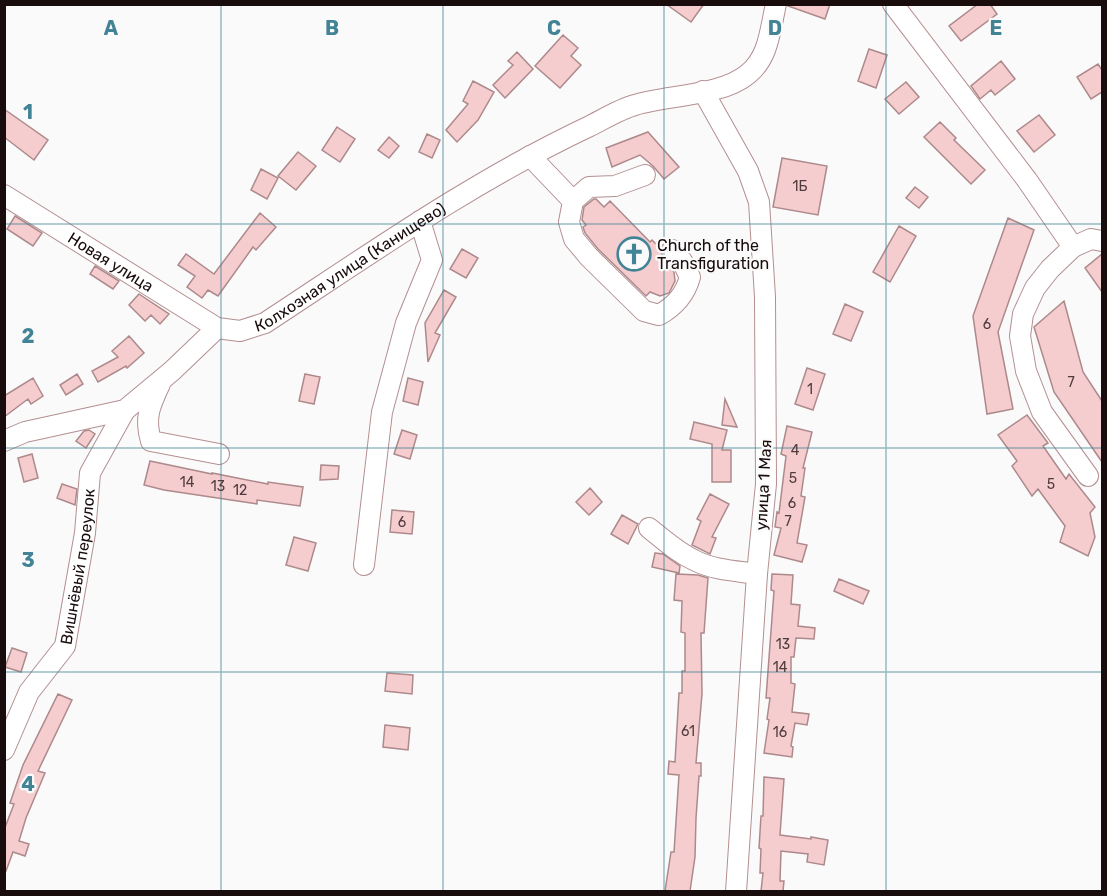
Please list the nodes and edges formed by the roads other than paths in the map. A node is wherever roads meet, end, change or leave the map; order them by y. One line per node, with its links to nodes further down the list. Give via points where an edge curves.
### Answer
1 (776, 4): 3 (street, Колхозная улица (Канищево), via 761,61 730,85)
2 (893, 4): 10 (street)
3 (703, 91): 4 (street, Колхозная улица (Канищево), via 634,105); 20 (street, улица 1 Мая, via 748,171 759,202 765,297 766,484)
4 (530, 156): 7 (street); 8 (street, Колхозная улица (Канищево))
5 (645, 175): 7 (street, via 615,186 589,187)
6 (4, 195): 12 (street, Новая улица)
7 (573, 201): 11 (street, via 569,222 574,239 644,311 659,315 673,308 687,288 690,277)
8 (420, 221): 12 (street, Колхозная улица (Канищево), via 265,323 240,331); 19 (street, via 432,260 406,323 382,412)
9 (1102, 242): 10 (street, via 1091,239)
10 (1073, 247): 17 (street, via 1035,288 1023,314 1020,336 1026,371 1042,412)
11 (672, 250)
12 (218, 328): 13 (street)
13 (162, 379): 14 (street); 16 (street, via 150,405 147,426 151,441)
14 (124, 410): 15 (street, via 25,432); 21 (street, Вишнёвый переулок, via 90,473 85,533 65,646 29,692)
15 (4, 441)
16 (219, 454)
17 (1088, 476)
18 (648, 528): 20 (street, via 697,562)
19 (364, 565)
20 (757, 574): 22 (street, улица 1 Мая)
21 (4, 750)
22 (736, 891)

